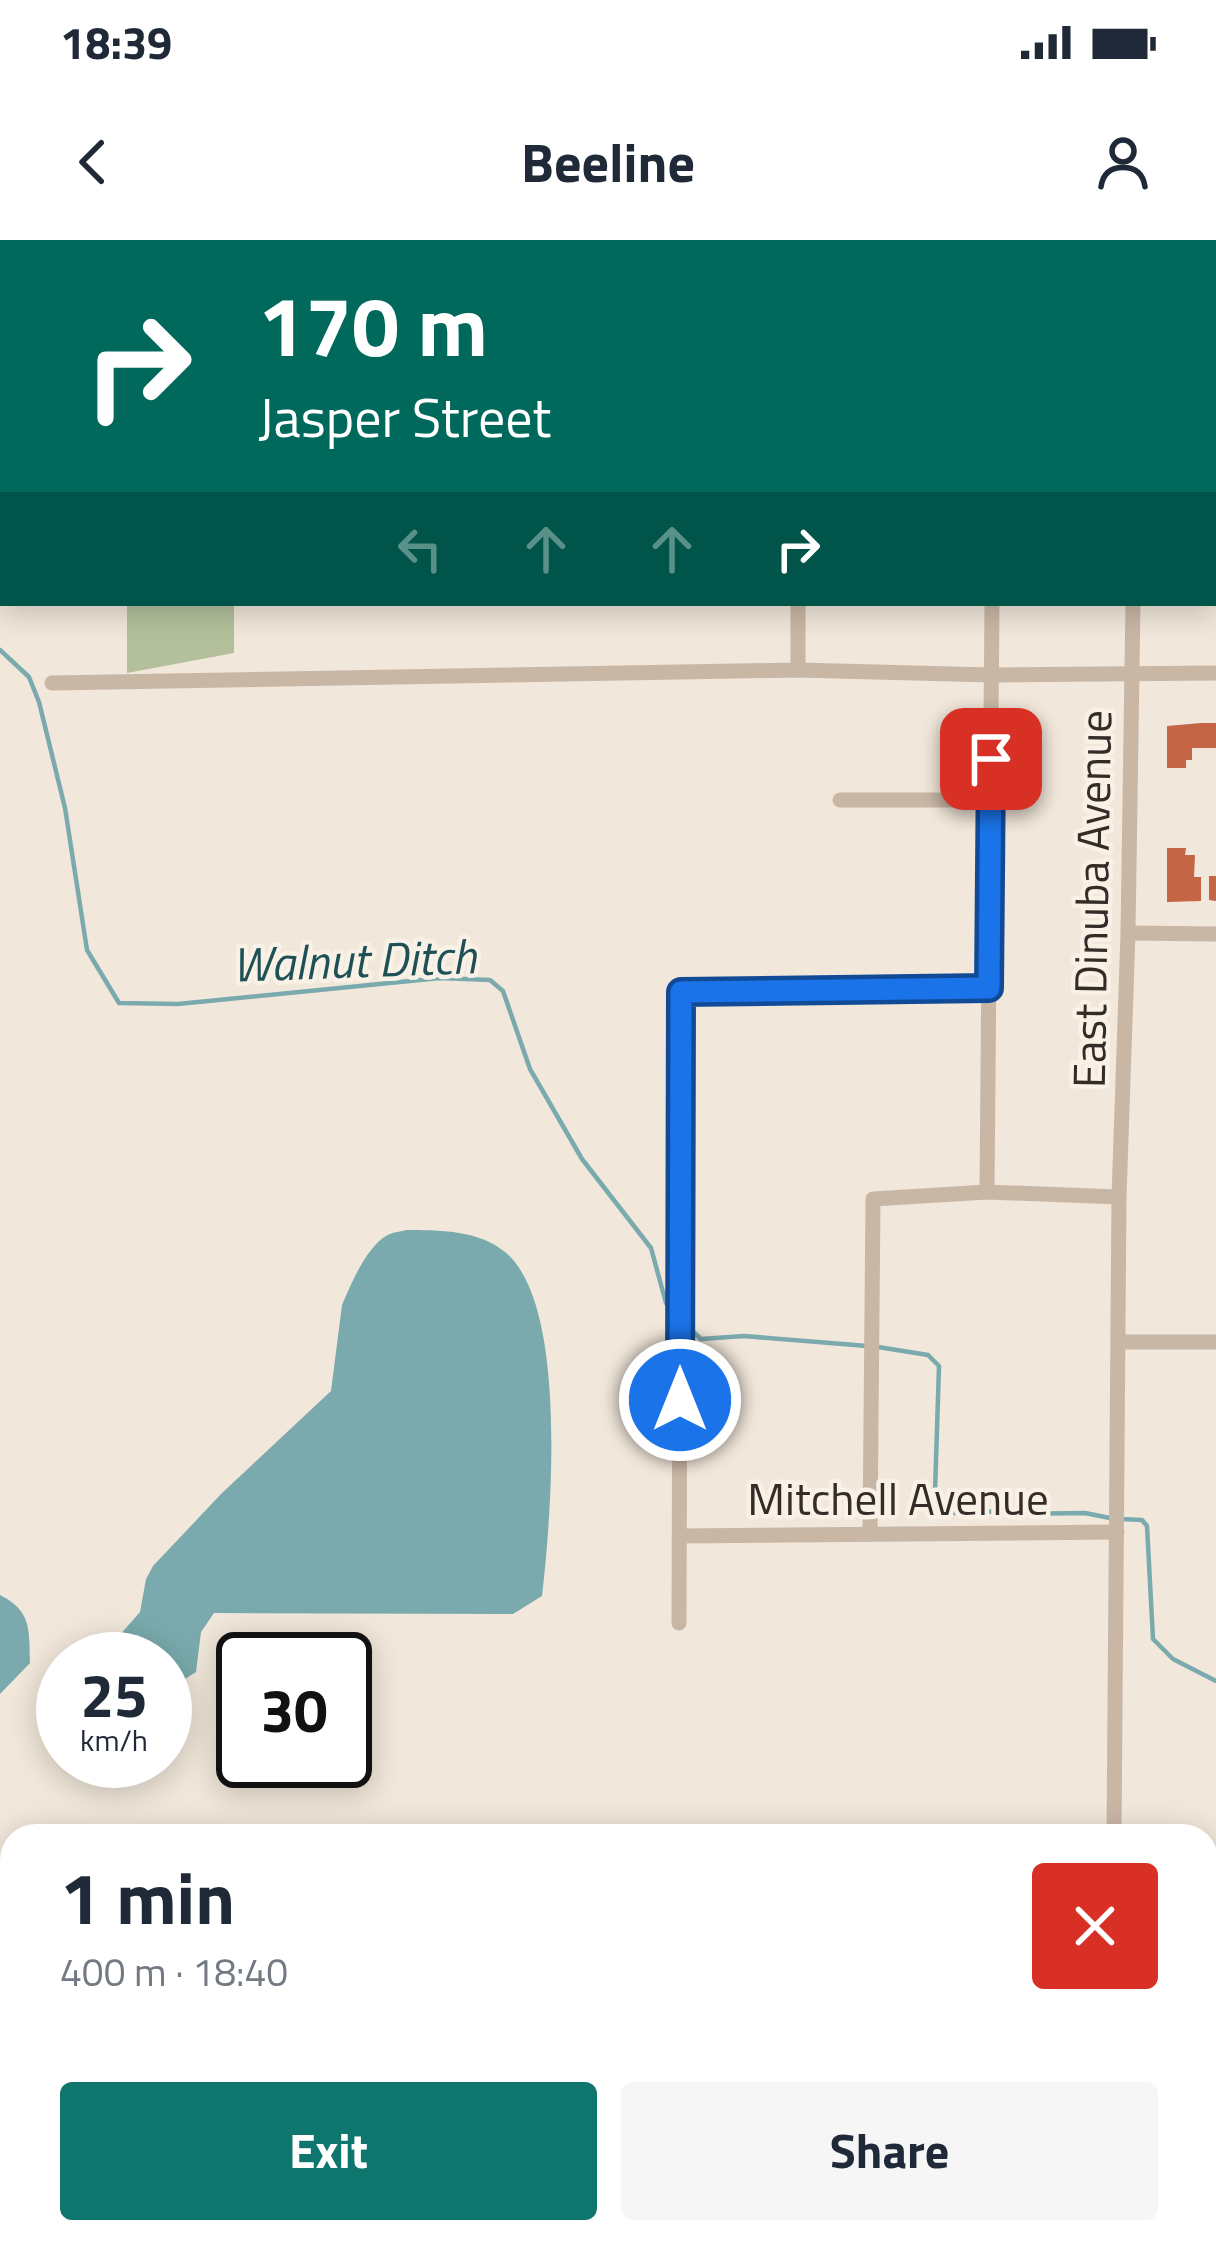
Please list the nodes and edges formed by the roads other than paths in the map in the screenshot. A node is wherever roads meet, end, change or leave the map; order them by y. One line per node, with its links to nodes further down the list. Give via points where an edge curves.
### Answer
1 (798, 606): 4 (street)
2 (992, 606): 7 (street)
3 (1132, 606): 5 (street, East Dinuba Avenue)
4 (798, 670): 7 (street); 8 (street)
5 (1132, 672): 6 (street); 7 (street); 11 (street, East Dinuba Avenue)
6 (1216, 673)
7 (992, 675): 10 (street)
8 (52, 683)
9 (840, 800): 10 (street)
10 (991, 800): 13 (street)
11 (1128, 933): 12 (street); 15 (street, East Dinuba Avenue)
12 (1216, 934)
13 (989, 988): 14 (street); 20 (street, via 681,992)
14 (987, 1192): 15 (street); 19 (street, via 873,1199)
15 (1119, 1197): 16 (street, East Dinuba Avenue)
16 (1119, 1342): 17 (street); 18 (street, East Dinuba Avenue)
17 (1216, 1342)
18 (1117, 1532): 19 (street, Mitchell Avenue); 22 (street)
19 (870, 1534): 20 (street, Mitchell Avenue)
20 (680, 1536): 21 (street)
21 (679, 1623)
22 (1114, 1824)

